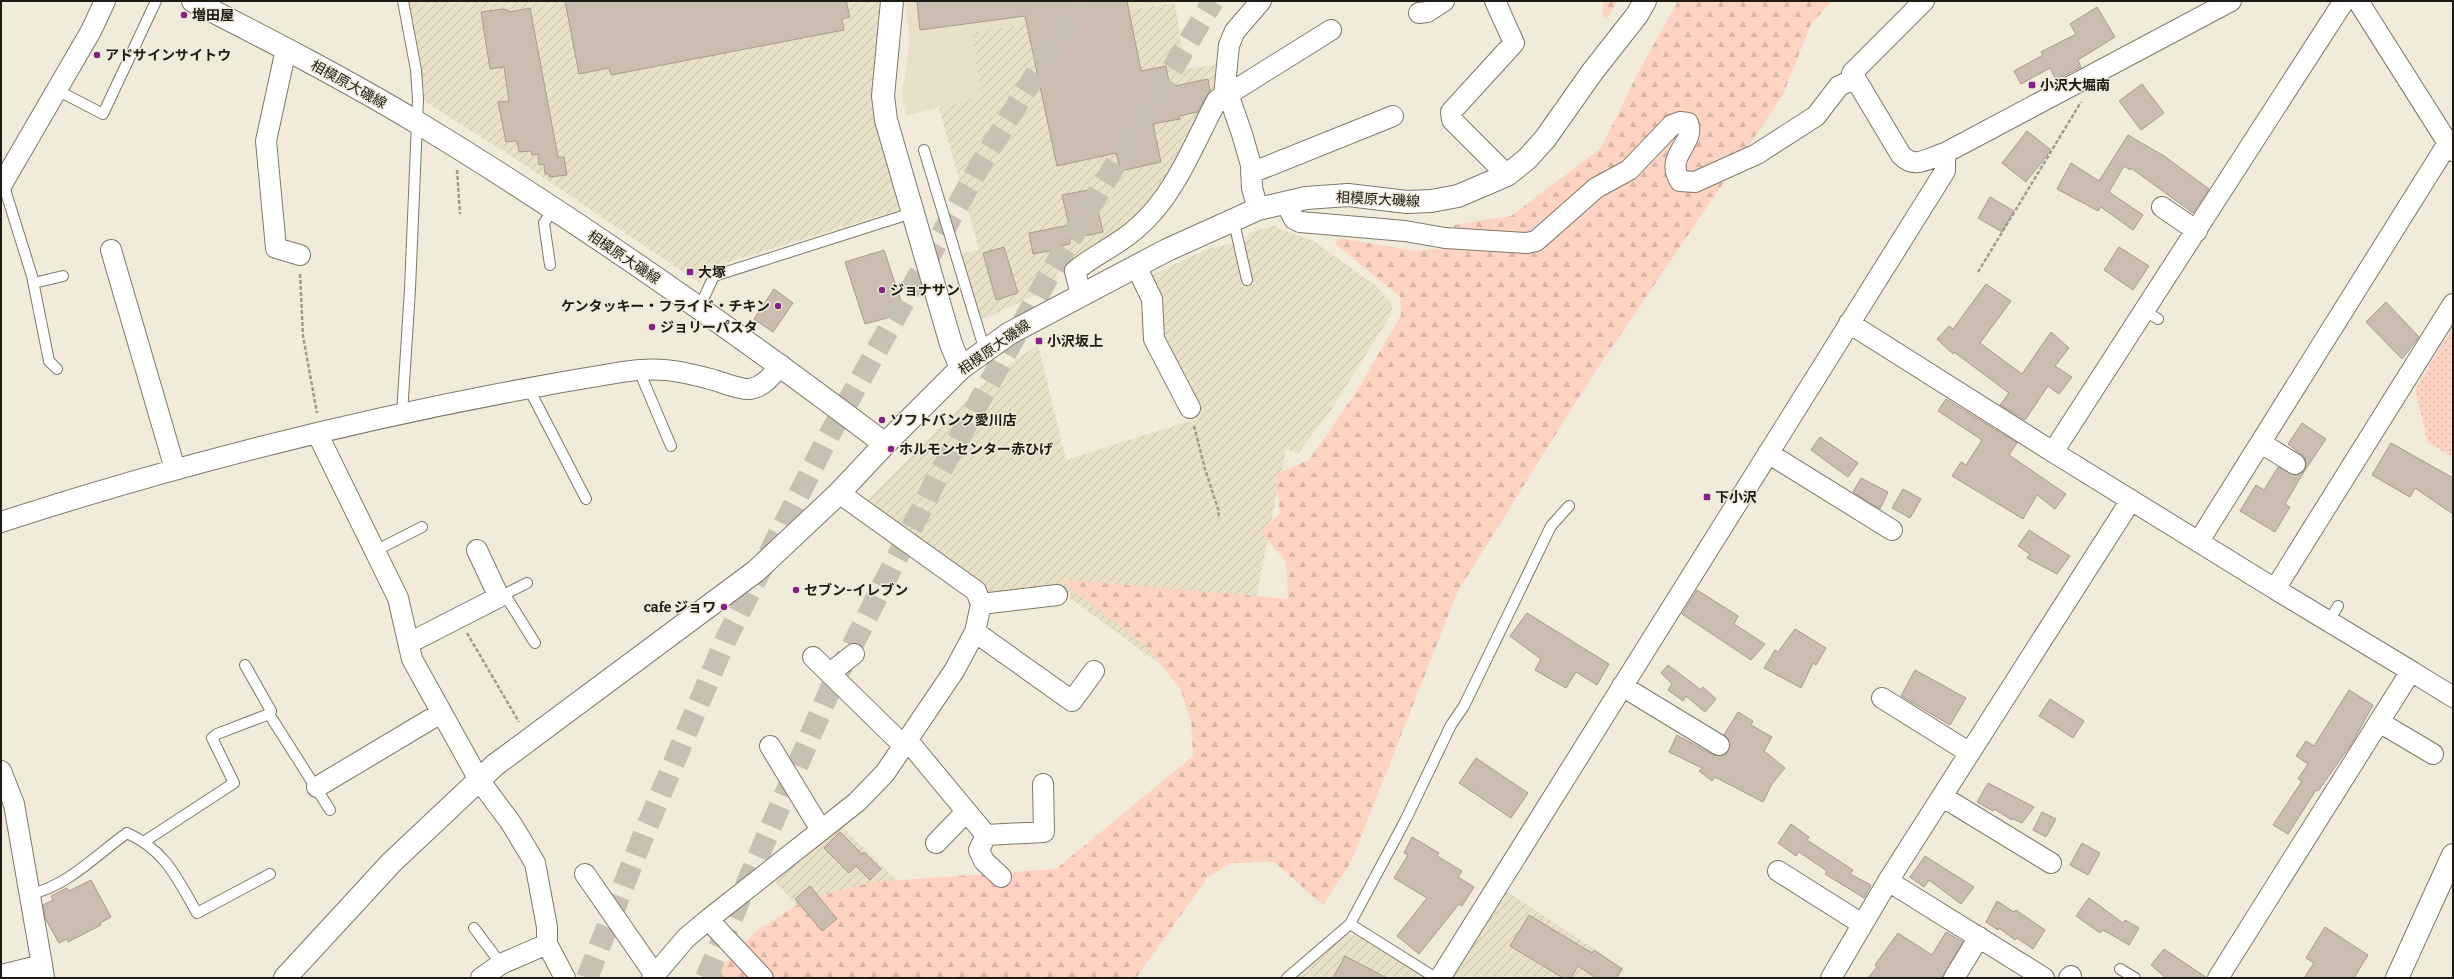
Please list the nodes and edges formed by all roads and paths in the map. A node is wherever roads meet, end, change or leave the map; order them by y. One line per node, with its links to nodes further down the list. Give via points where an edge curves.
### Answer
1 (105, 1): 18 (street, via 91,31)
2 (156, 1): 18 (lane, via 103,114)
3 (193, 1): 16 (main road, 相模原大磯線)
4 (403, 1): 22 (lane, via 416,70)
5 (892, 1): 34 (main road, via 883,96 886,120)
6 (1261, 1): 20 (street, via 1235,31 1228,45)
7 (1444, 1): 14 (street, via 1427,12)
8 (1495, 1): 28 (street, via 1514,43 1497,73 1451,112 1452,120)
9 (1645, 1): 28 (main road, 相模原大磯線, via 1637,16 1545,139 1528,159)
10 (1924, 1): 17 (street, via 1852,73)
11 (2231, 1): 19 (street)
12 (2344, 1): 37 (street)
13 (2358, 1): 23 (street)
14 (1419, 13)
15 (1331, 30): 20 (street)
16 (286, 49): 22 (main road, 相模原大磯線); 39 (street, via 266,141 271,249)
17 (1854, 79): 26 (street, via 1908,162 1915,163); 30 (street, via 1839,86 1816,116 1757,154 1695,182 1680,181 1675,169 1675,161 1689,135 1688,123 1680,122 1672,126 1629,170 1596,188 1536,241 1527,243 1445,238 1405,231 1300,222 1294,219)
18 (55, 89): 29 (street)
19 (2079, 91): 26 (street); 42 (path)
20 (1225, 98): 27 (street, via 1232,105 1251,164); 46 (street, via 1217,100 1158,206 1117,245 1087,261 1075,271)
21 (1393, 116): 27 (street, via 1361,121)
22 (418, 123): 24 (main road, 相模原大磯線); 57 (lane)
23 (2451, 147): 59 (street)
24 (461, 150): 33 (main road, 相模原大磯線); 35 (path, via 456,167)
25 (924, 150): 50 (lane)
26 (1944, 152): 49 (street, via 1945,171)
27 (1251, 173): 32 (street)
28 (1507, 175): 30 (main road, 相模原大磯線, via 1458,196 1431,201 1407,202 1348,195 1306,198)
29 (2, 185): 45 (lane)
30 (1286, 203): 32 (main road, 相模原大磯線)
31 (2162, 207): 37 (street)
32 (1258, 209): 36 (main road, 相模原大磯線)
33 (553, 210): 40 (lane, via 544,223); 48 (main road, 相模原大磯線)
34 (912, 213): 48 (lane, via 714,276); 52 (main road, via 951,344)
35 (460, 214)
36 (1231, 221): 41 (main road, 相模原大磯線); 44 (lane, via 1236,231)
37 (2197, 231): 62 (street, via 2151,315)
38 (112, 250): 65 (street)
39 (300, 255): 58 (path, via 303,336 319,426)
40 (550, 265)
41 (1136, 266): 46 (main road, 相模原大磯線); 56 (street, via 1152,299 1154,339)
42 (1978, 272)
43 (63, 276): 45 (lane)
44 (1247, 280)
45 (34, 284): 53 (lane, via 49,361)
46 (1081, 295): 50 (main road, 相模原大磯線, via 1010,333)
47 (2453, 304): 78 (street)
48 (699, 308): 51 (main road, 相模原大磯線)
49 (1849, 323): 62 (street); 63 (street)
50 (984, 351): 52 (main road, 相模原大磯線)
51 (781, 365): 54 (street, via 764,384 748,390 681,371); 60 (main road, 相模原大磯線)
52 (961, 368): 60 (main road, 相模原大磯線)
53 (57, 369)
54 (642, 369): 55 (street); 61 (lane, via 643,380)
55 (528, 387): 57 (street); 67 (lane)
56 (1190, 408): 70 (path, via 1205,470 1220,512)
57 (402, 414): 58 (street)
58 (317, 433): 65 (street); 76 (street)
59 (2261, 443): 64 (street); 74 (street)
60 (885, 444): 66 (main road)
61 (671, 446)
62 (2053, 452): 68 (street)
63 (1768, 453): 73 (street, via 1839,489); 92 (street)
64 (2295, 464)
65 (175, 469): 71 (street)
66 (839, 493): 81 (street, via 960,577 976,590); 99 (main road, via 756,571)
67 (586, 499)
68 (2131, 500): 74 (street); 102 (street)
69 (1569, 506): 124 (lane, via 1551,526 1464,706 1451,725 1406,819)
70 (1218, 519)
71 (1, 522)
72 (422, 527): 76 (lane)
73 (1892, 530)
74 (2199, 541): 78 (street)
75 (477, 550): 80 (street)
76 (375, 551): 84 (street, via 398,598)
77 (527, 583): 80 (lane)
78 (2275, 589): 89 (street, via 2334,613)
79 (1057, 595): 81 (street)
80 (502, 596): 82 (street); 85 (lane)
81 (982, 604): 83 (street)
82 (459, 619): 84 (street, via 416,640); 99 (path)
83 (975, 632): 90 (street, via 1067,708); 100 (street, via 954,671)
84 (408, 640): 95 (street, via 412,659)
85 (535, 644)
86 (854, 654): 91 (street)
87 (813, 657): 91 (street)
88 (245, 665): 96 (lane, via 271,711)
89 (2415, 665): 93 (street); 97 (street)
90 (1094, 671)
91 (830, 673): 100 (street)
92 (1622, 686): 98 (street); 140 (street)
93 (2453, 697)
94 (1882, 698): 102 (street)
95 (442, 713): 105 (street); 107 (street)
96 (269, 714): 107 (lane); 113 (lane, via 212,738 234,783)
97 (2379, 722): 103 (street); 145 (street)
98 (1713, 735)
99 (528, 740): 105 (main road)
100 (906, 744): 110 (street); 111 (street, via 885,773 857,802)
101 (770, 746): 111 (street)
102 (1970, 752): 108 (street)
103 (2433, 754)
104 (1, 771): 122 (street, via 14,804)
105 (479, 780): 128 (street, via 535,863 547,927); 134 (main road, via 392,862)
106 (1042, 784): 112 (street, via 1044,839)
107 (317, 787): 109 (lane)
108 (1943, 797): 116 (street, via 2035,846); 121 (street)
109 (330, 810)
110 (966, 812): 112 (street); 114 (street)
111 (821, 830): 123 (street)
112 (986, 835): 120 (street, via 979,850 984,861)
113 (145, 841): 118 (lane, via 168,862 200,911); 122 (lane, via 127,833 93,851 78,873 43,891)
114 (936, 843)
115 (2453, 855): 146 (main road)
116 (2051, 864)
117 (1778, 871): 125 (street)
118 (270, 874)
119 (585, 874): 133 (street)
120 (1001, 877)
121 (1888, 881): 125 (street); 127 (street)
122 (31, 894): 131 (street)
123 (710, 918): 133 (street, via 686,938); 137 (street, via 717,929)
124 (1350, 924): 138 (lane); 139 (lane)
125 (1862, 924): 141 (street, via 1856,940)
126 (474, 928): 129 (lane)
127 (1979, 937): 142 (street); 143 (street)
128 (547, 944): 129 (street); 136 (street)
129 (501, 964): 135 (street)
130 (2120, 969): 144 (lane)
131 (43, 971): 132 (street)
132 (1, 975)
133 (655, 977)
134 (285, 978)
135 (482, 978)
136 (564, 978)
137 (763, 978)
138 (1287, 978)
139 (1436, 978)
140 (1440, 978)
141 (1831, 978)
142 (1954, 978)
143 (2044, 978)
144 (2135, 978)
145 (2218, 978)
146 (2397, 978)

